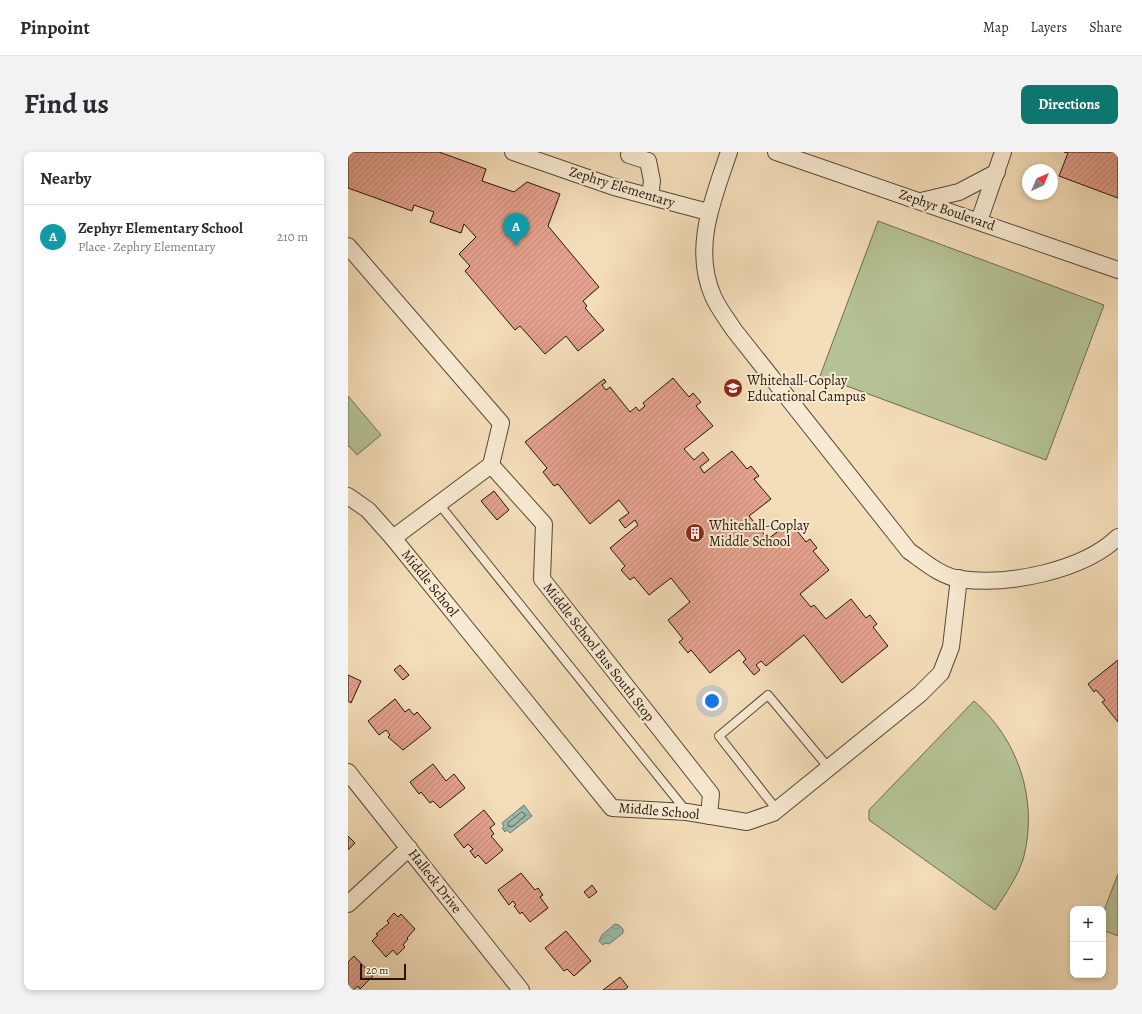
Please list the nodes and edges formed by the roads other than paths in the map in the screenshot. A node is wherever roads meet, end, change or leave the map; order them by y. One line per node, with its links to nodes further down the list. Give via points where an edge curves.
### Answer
1 (513, 152): 7 (street, Zephry Elementary, via 614,187)
2 (730, 152): 9 (street)
3 (776, 152): 8 (street, Zephyr Boulevard)
4 (1003, 152): 6 (street)
5 (627, 153): 7 (street, via 648,162 652,181)
6 (997, 172): 8 (street, via 959,192); 10 (street)
7 (650, 196): 9 (street, Zephry Elementary)
8 (921, 201): 10 (street, Zephyr Boulevard)
9 (708, 212): 18 (street, via 704,239 704,270 713,297 734,330 909,551 938,571)
10 (980, 221): 12 (street, Zephyr Boulevard)
11 (348, 246): 13 (street, via 500,423)
12 (1118, 270)
13 (491, 465): 15 (street); 23 (street, Middle School Bus South Stop, via 544,524 542,579 710,794)
14 (348, 496): 17 (street, Middle School, via 368,510)
15 (439, 504): 17 (street); 22 (lane)
16 (1118, 537): 18 (street, via 1108,546 1077,562 1045,572 998,580)
17 (393, 538): 22 (street, Middle School, via 612,808)
18 (959, 578): 19 (street, Middle School, via 951,647 940,673 920,694)
19 (828, 767): 21 (street, Middle School); 21 (lane, via 768,695 719,736)
20 (348, 772): 24 (street, Halleck Drive)
21 (777, 810): 23 (street, Middle School, via 747,822)
22 (687, 812): 23 (street, Middle School)
23 (709, 816)
24 (409, 848): 25 (street); 26 (street, Halleck Drive)
25 (348, 904)
26 (521, 990)

